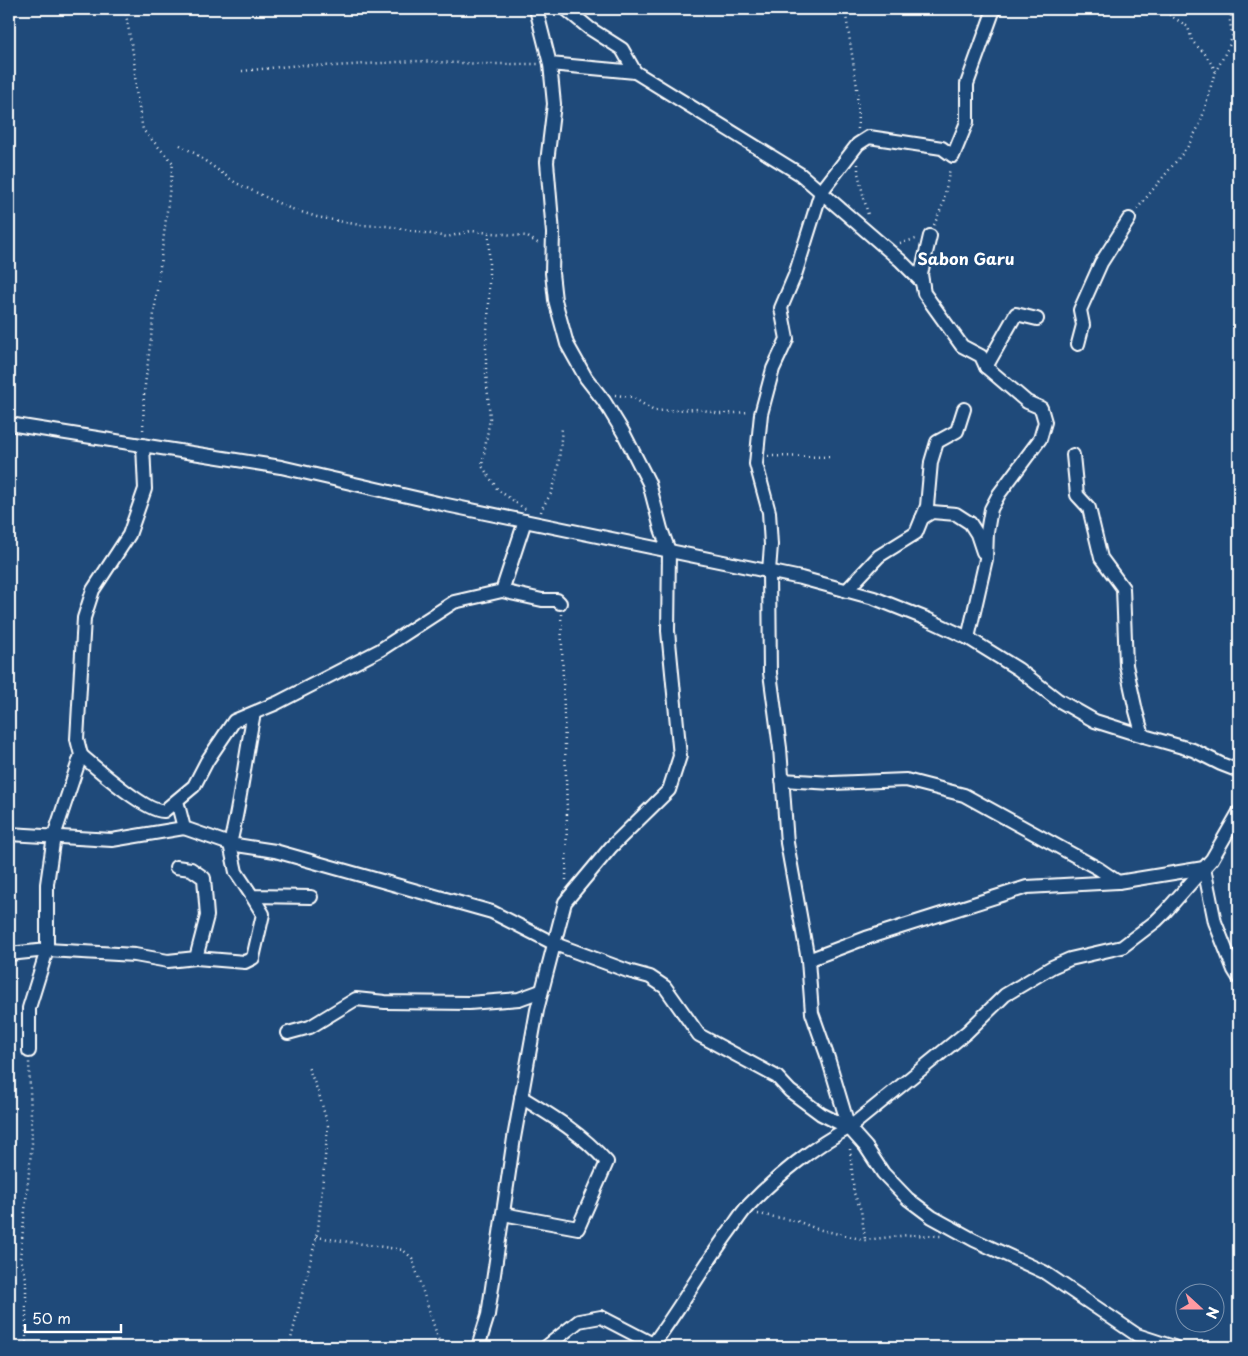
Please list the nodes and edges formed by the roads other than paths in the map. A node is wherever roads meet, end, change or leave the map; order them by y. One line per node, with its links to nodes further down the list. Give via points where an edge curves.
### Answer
1 (536, 9): 4 (street)
2 (566, 9): 5 (street, via 622,49)
3 (994, 9): 6 (street, via 967,84 967,122 953,156 942,148 869,137 858,144)
4 (550, 64): 5 (street); 21 (street, via 554,104 547,162 555,300 568,344 586,378 624,432 649,483)
5 (636, 72): 6 (street, via 800,174)
6 (821, 192): 9 (street, via 922,282); 23 (street, via 796,275 781,308 787,340 773,369 761,414 756,464 769,512)
7 (1129, 219): 11 (street, via 1101,263 1080,310 1083,325)
8 (930, 236): 9 (street, via 920,274)
9 (924, 293): 12 (street, via 962,346 981,356)
10 (1037, 319): 12 (street, via 1016,314)
11 (1078, 344)
12 (986, 367): 17 (street, via 1026,402 1041,408 1045,422 1040,439)
13 (964, 409): 18 (street, via 957,431 937,442 931,462 927,506)
14 (9, 424): 15 (street)
15 (143, 444): 19 (street, via 281,467); 30 (street, via 145,490 129,535 93,590 84,618)
16 (1073, 456): 29 (street, via 1077,496 1089,508 1101,558 1123,588 1126,665)
17 (991, 509): 20 (street); 22 (street, via 986,532)
18 (922, 518): 20 (street, via 932,512 956,514); 24 (street, via 916,533 879,556)
19 (525, 522): 21 (street); 25 (street)
20 (970, 523): 22 (street)
21 (670, 551): 23 (street); 44 (street, via 668,631 680,756 669,790 610,847 565,902)
22 (986, 559): 27 (street)
23 (769, 571): 24 (street); 32 (street, via 770,673)
24 (846, 590): 27 (street, via 918,615)
25 (502, 591): 26 (street); 28 (street, via 454,602 380,650)
26 (560, 603)
27 (968, 638): 29 (street, via 1018,669 1058,700 1095,721)
28 (254, 713): 33 (street, via 234,721 194,786); 38 (street, via 240,804)
29 (1143, 736): 31 (street, via 1193,750)
30 (80, 755): 33 (street, via 149,808 164,810); 37 (street)
31 (1239, 771)
32 (782, 780): 41 (street, via 832,783 906,780 964,796); 48 (street, via 787,843)
33 (177, 800): 35 (street)
34 (1239, 812): 40 (street)
35 (184, 828): 37 (street, via 112,840); 38 (street)
36 (9, 834): 37 (street)
37 (54, 836): 45 (street, via 47,884)
38 (230, 844): 42 (street, via 236,872); 44 (street, via 275,851 492,912)
39 (176, 867): 47 (street, via 191,869 204,878 207,916)
40 (1204, 868): 41 (street); 49 (street, via 1215,922); 54 (street, via 1165,912 1122,946 1070,959 1005,995 967,1032)
41 (1118, 882): 48 (street, via 1027,887 866,938)
42 (252, 896): 43 (street); 47 (street, via 263,914 253,958 245,962)
43 (311, 897)
44 (555, 944): 50 (street); 54 (street, via 650,977 665,987 698,1035 777,1077 790,1091 822,1114)
45 (47, 950): 46 (street); 47 (street, via 135,955 168,961); 52 (street, via 30,1008)
46 (9, 954)
47 (196, 958)
48 (808, 960): 54 (street, via 812,1012)
49 (1239, 978)
50 (541, 991): 51 (street, via 519,1000 469,1003 356,999 310,1027); 53 (street)
51 (288, 1033)
52 (29, 1051)
53 (521, 1097): 55 (street); 55 (street, via 590,1144 607,1162 578,1228)
54 (849, 1128): 56 (street, via 830,1138 748,1206); 59 (street, via 883,1173 908,1199 932,1217 1044,1272 1137,1334)
55 (503, 1214): 57 (street, via 488,1315)
56 (652, 1346): 58 (street, via 602,1318 579,1321)
57 (478, 1347)
58 (546, 1347)
59 (1174, 1347)

